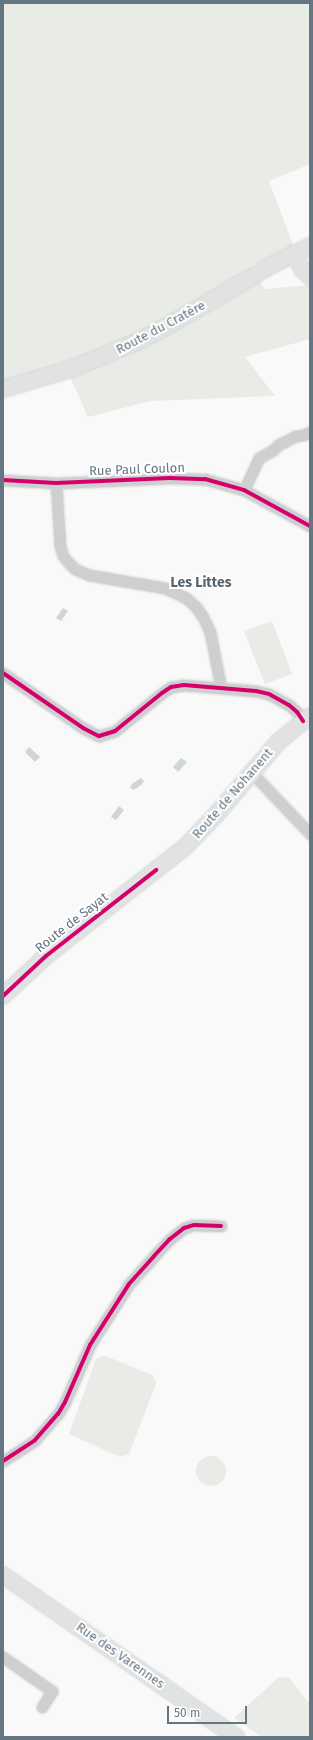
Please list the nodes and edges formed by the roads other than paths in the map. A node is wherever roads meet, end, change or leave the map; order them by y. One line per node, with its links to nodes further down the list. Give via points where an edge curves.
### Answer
1 (310, 246): 2 (main road, Route du Cratère)
2 (294, 253): 3 (main road); 4 (main road, Route du Cratère, via 138,341 68,370)
3 (310, 277)
4 (3, 389)
5 (310, 432): 8 (street, via 278,445 259,458)
6 (3, 480): 7 (street, Rue Paul Coulon)
7 (56, 483): 8 (street, Rue Paul Coulon, via 188,477 215,481); 11 (street, via 60,546 63,556 75,569 89,575 165,588 186,598 200,612 210,632)
8 (244, 490): 9 (street, Rue Paul Coulon)
9 (310, 526)
10 (3, 673): 11 (street, via 83,728 99,736 115,731 171,687 184,685)
11 (221, 688): 12 (street, via 269,694 290,705)
12 (307, 719): 13 (main road, Route de Nohanent, via 278,742)
13 (252, 773): 14 (street); 15 (main road, Route de Nohanent, via 196,838)
14 (310, 834)
15 (156, 870): 16 (main road, Route de Sayat, via 46,956)
16 (3, 996)
17 (221, 1226): 18 (street, via 184,1228 154,1256 129,1284 90,1345 58,1414 35,1440)
18 (3, 1462)
19 (3, 1575): 22 (main road, Rue des Varennes)
20 (3, 1657): 21 (street, via 52,1691)
21 (42, 1707)
22 (236, 1737)

